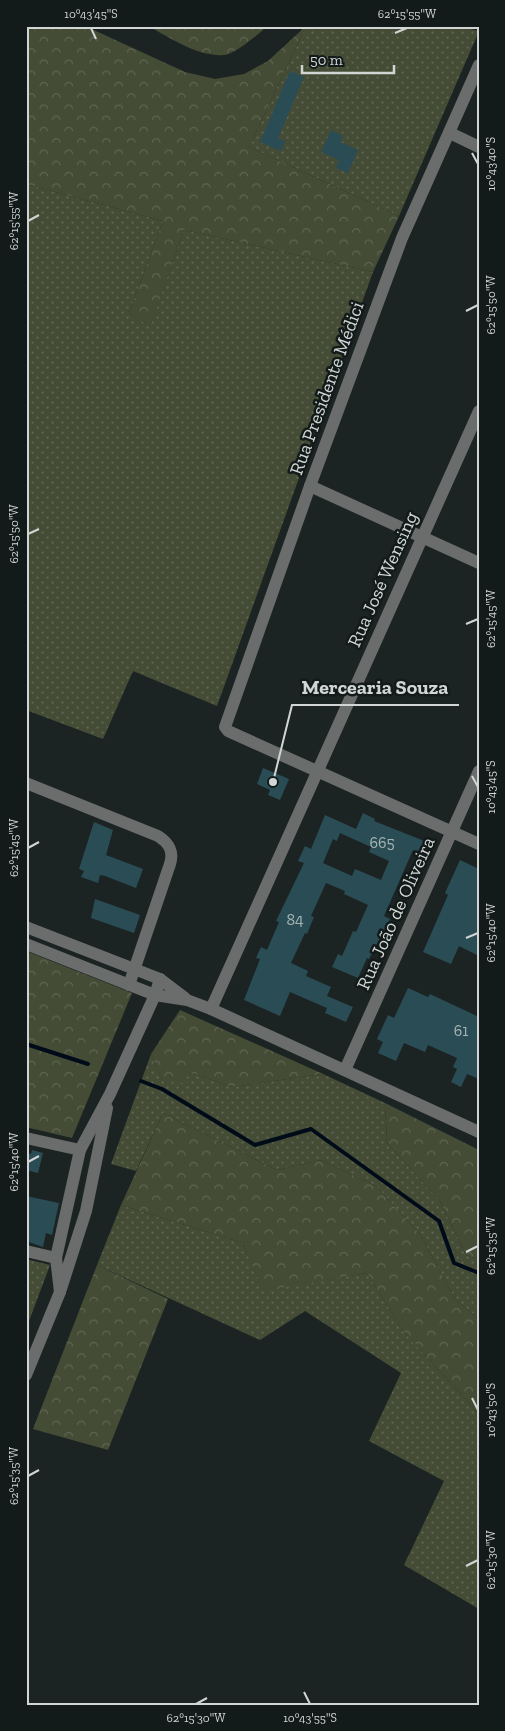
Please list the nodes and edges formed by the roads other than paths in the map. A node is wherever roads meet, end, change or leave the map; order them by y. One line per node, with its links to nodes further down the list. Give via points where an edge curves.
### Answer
1 (479, 65): 2 (street, Rua Presidente Médici)
2 (450, 133): 3 (street); 5 (street, Rua Presidente Médici, via 402,238)
3 (479, 147)
4 (479, 411): 6 (street, Rua José Wensing)
5 (310, 486): 6 (street); 8 (street, Rua Presidente Médici, via 226,729)
6 (421, 537): 7 (street); 8 (street, Rua José Wensing)
7 (479, 563)
8 (317, 771): 11 (street); 20 (street, Rua José Wensing)
9 (479, 771): 11 (street, Rua João de Oliveira)
10 (26, 783): 15 (street, via 158,836 168,844 170,864)
11 (451, 832): 12 (street); 21 (street, Rua João de Oliveira)
12 (479, 844)
13 (26, 927): 15 (street)
14 (26, 944): 17 (street)
15 (135, 969): 16 (street); 17 (street)
16 (160, 979): 18 (street); 19 (street)
17 (129, 985): 18 (street)
18 (155, 995): 19 (street); 22 (street)
19 (187, 1000): 20 (street)
20 (211, 1009): 21 (street)
21 (345, 1070): 23 (street)
22 (110, 1094): 25 (street); 28 (street, via 86,1211)
23 (477, 1128)
24 (26, 1138): 25 (street)
25 (80, 1150): 27 (street)
26 (26, 1251): 27 (street)
27 (56, 1258): 28 (street)
28 (60, 1292): 29 (street)
29 (26, 1375)

